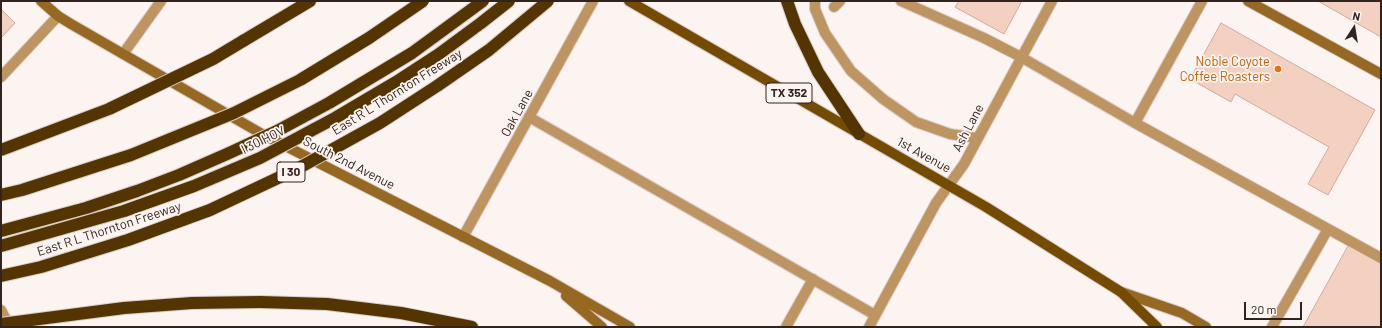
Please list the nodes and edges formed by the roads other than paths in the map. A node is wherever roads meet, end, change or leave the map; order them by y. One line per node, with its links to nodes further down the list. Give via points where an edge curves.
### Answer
1 (41, 1): 16 (main road, South 2nd Avenue)
2 (161, 1): 17 (street)
3 (310, 1): 25 (highway, bridge, via 213,59 108,109)
4 (424, 1): 27 (highway, bridge, via 300,80 234,113 130,155)
5 (483, 1): 29 (highway, I 30 HOV, bridge, via 412,53 330,103 277,131 137,191)
6 (509, 1): 31 (highway, I 30 HOV, bridge, via 439,54 396,82 260,158 194,186 124,211)
7 (548, 1): 33 (highway, East R L Thornton Freeway / I 30, bridge, via 489,50 437,86 380,123 297,169 210,210 128,240)
8 (593, 1): 21 (street, Oak Lane)
9 (629, 1): 23 (main road, 1st Avenue / TX 352)
10 (787, 1): 23 (highway, via 818,72)
11 (814, 1): 24 (street, via 825,33 851,71 883,100 916,122 950,134)
12 (901, 1): 18 (street)
13 (1052, 1): 18 (street, Ash Lane)
14 (1202, 1): 22 (street)
15 (1248, 1): 19 (main road)
16 (58, 16): 17 (main road, South 2nd Avenue); 20 (street)
17 (123, 54): 30 (main road, South 2nd Avenue, via 262,134)
18 (1021, 56): 22 (street); 24 (street, Ash Lane)
19 (1381, 74)
20 (1, 77)
21 (529, 117): 30 (street, Oak Lane); 34 (street)
22 (1135, 123): 28 (street)
23 (859, 134): 26 (main road, 1st Avenue / TX 352)
24 (977, 138): 26 (street, Ash Lane, via 964,164)
25 (1, 150)
26 (949, 184): 36 (main road, 1st Avenue / TX 352); 38 (street, Ash Lane)
27 (1, 195)
28 (1328, 229): 32 (street); 48 (street)
29 (1, 231)
30 (463, 237): 35 (main road, South 2nd Avenue)
31 (1, 246)
32 (1381, 258)
33 (1, 276)
34 (813, 279): 38 (street); 44 (street)
35 (550, 281): 42 (main road); 43 (main road, South 2nd Avenue)
36 (1121, 292): 46 (main road, TX 352); 47 (main road, 1st Avenue, via 1182,313)
37 (1, 310): 40 (street)
38 (875, 315): 45 (street, Ash Lane)
39 (1, 324): 41 (highway, bridge, via 124,308 260,302 327,304 401,313)
40 (10, 327)
41 (472, 327)
42 (602, 327)
43 (630, 327)
44 (786, 327)
45 (869, 327)
46 (1157, 327)
47 (1206, 327)
48 (1272, 327)

